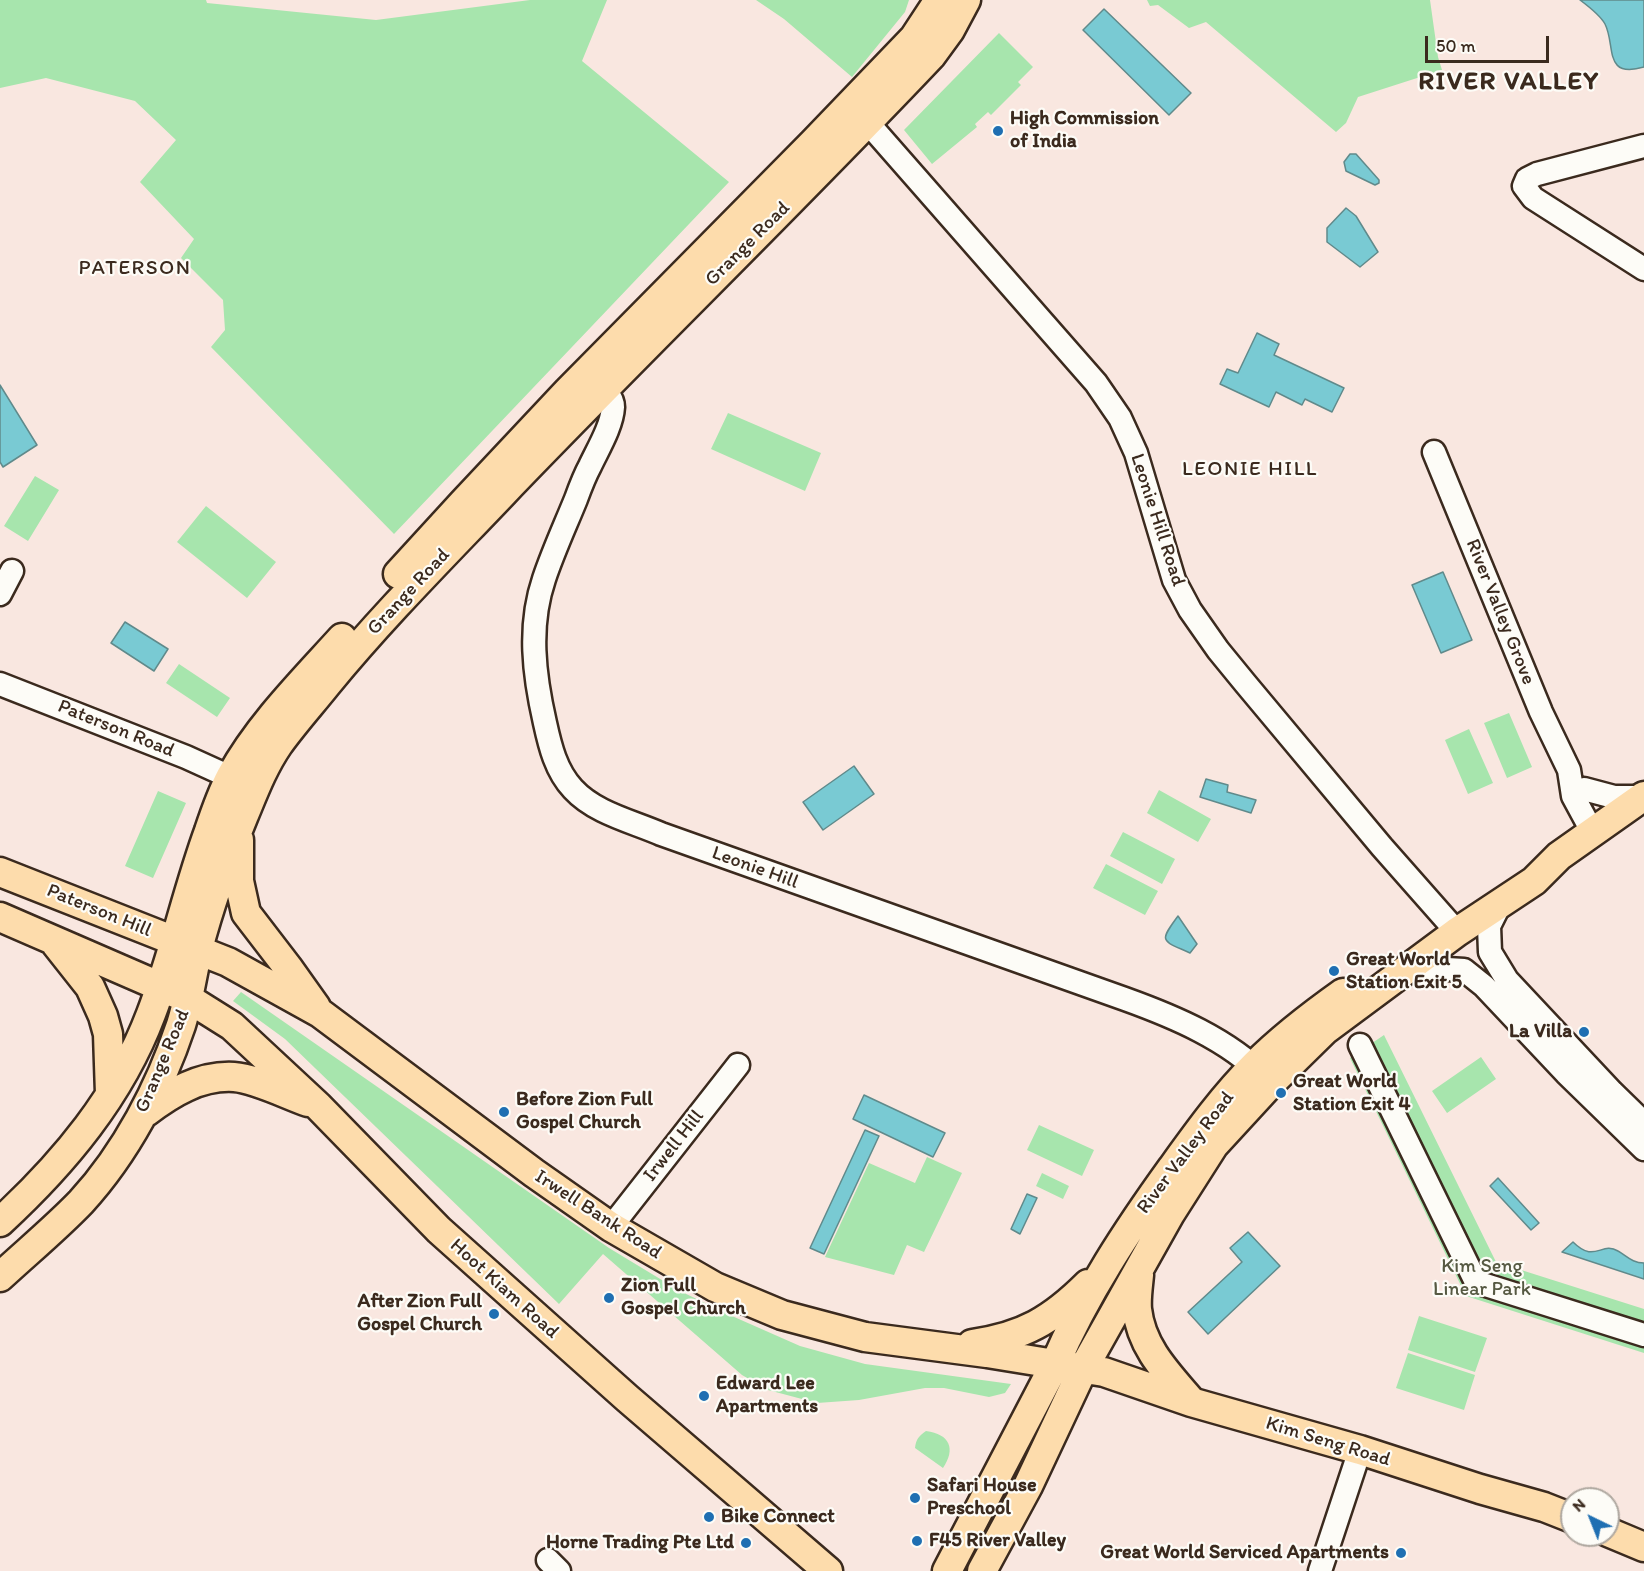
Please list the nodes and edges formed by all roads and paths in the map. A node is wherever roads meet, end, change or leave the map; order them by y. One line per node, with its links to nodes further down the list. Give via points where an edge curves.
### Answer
1 (939, 0): 6 (main road, Grange Road, via 906,46)
2 (966, 0): 3 (main road, Grange Road, via 931,56)
3 (868, 123): 6 (main road, Grange Road); 21 (street, Leonie Hill Road, via 1096,383 1120,418 1136,453 1174,580 1186,603 1245,683)
4 (1644, 146): 5 (street, via 1537,174 1527,179 1524,186 1533,198)
5 (1644, 269)
6 (585, 391): 12 (main road, Grange Road, via 463,503 315,668 253,742); 15 (main road, Grange Road, via 354,651 276,749); 30 (street, Leonie Hill, via 593,445 589,467 543,580 535,620 538,695 550,747 573,789 592,805 660,834 1180,1020)
7 (1434, 452): 11 (street, River Valley Grove, via 1541,712)
8 (12, 571): 9 (street)
9 (0, 594)
10 (0, 684): 12 (street, Paterson Road)
11 (1569, 770): 13 (street, River Valley Grove); 16 (street, River Valley Grove, via 1573,796)
12 (230, 777): 23 (main road, Grange Road, via 202,851)
13 (1584, 789): 14 (street, via 1614,797); 16 (street, River Valley Grove)
14 (1643, 797): 16 (main road, River Valley Road)
15 (239, 826): 23 (main road, Grange Road); 27 (main road, via 240,881 246,913)
16 (1598, 829): 17 (main road, River Valley Road)
17 (1559, 856): 19 (main road, River Valley Road, via 1534,881); 21 (main road, River Valley Road, via 1522,868)
18 (0, 872): 23 (main road, Paterson Hill)
19 (1499, 906): 21 (main road, River Valley Road); 34 (street, via 1489,926 1490,952 1507,980)
20 (0, 917): 22 (main road)
21 (1451, 926): 24 (main road, River Valley Road); 30 (main road, River Valley Road, via 1304,1021)
22 (55, 942): 25 (main road); 31 (main road, via 90,987 103,1016 108,1034)
23 (186, 946): 25 (main road, Grange Road); 26 (main road, Grange Road); 27 (main road, Irwell Bank Road, via 228,962)
24 (1413, 967): 30 (main road, River Valley Road); 35 (street, via 1464,970)
25 (160, 986): 26 (main road); 31 (main road, Grange Road, via 138,1046)
26 (189, 999): 32 (main road, Hoot Kiam Road, via 232,1026); 33 (main road, Grange Road, via 162,1075)
27 (320, 1013): 39 (main road, Irwell Bank Road)
28 (1360, 1045): 43 (street, via 1476,1282)
29 (738, 1065): 39 (street, Irwell Hill)
30 (1262, 1074): 40 (main road, River Valley Road, via 1214,1109); 41 (main road, River Valley Road)
31 (110, 1094): 36 (main road, Grange Road, via 93,1122)
32 (318, 1106): 33 (main road, via 234,1077 204,1080 173,1091); 52 (main road, Hoot Kiam Road, via 438,1230)
33 (141, 1115): 37 (main road, Grange Road, via 116,1157)
34 (1644, 1123)
35 (1644, 1149)
36 (46, 1179): 37 (main road, via 60,1175 69,1178); 38 (main road, Grange Road)
37 (84, 1198): 42 (main road, Grange Road)
38 (0, 1222)
39 (611, 1227): 44 (main road, Irwell Bank Road, via 716,1287 782,1315 865,1337)
40 (1108, 1263): 44 (main road, via 1069,1303 1021,1333); 45 (main road, River Valley Road)
41 (1140, 1267): 46 (main road, River Valley Road); 47 (main road, via 1137,1307 1142,1332 1151,1352)
42 (0, 1277)
43 (1644, 1335)
44 (945, 1347): 45 (main road, Irwell Bank Road)
45 (1055, 1364): 46 (main road, Irwell Bank Road); 53 (main road, River Valley Road)
46 (1083, 1369): 47 (main road, Kim Seng Road, via 1104,1372); 54 (main road, River Valley Road, via 1028,1486)
47 (1191, 1402): 48 (main road, Kim Seng Road)
48 (1360, 1450): 49 (main road, Kim Seng Road); 55 (street)
49 (1560, 1513)
50 (1620, 1538): 51 (main road)
51 (1644, 1547)
52 (828, 1571)
53 (947, 1571)
54 (982, 1571)
55 (1320, 1571)

